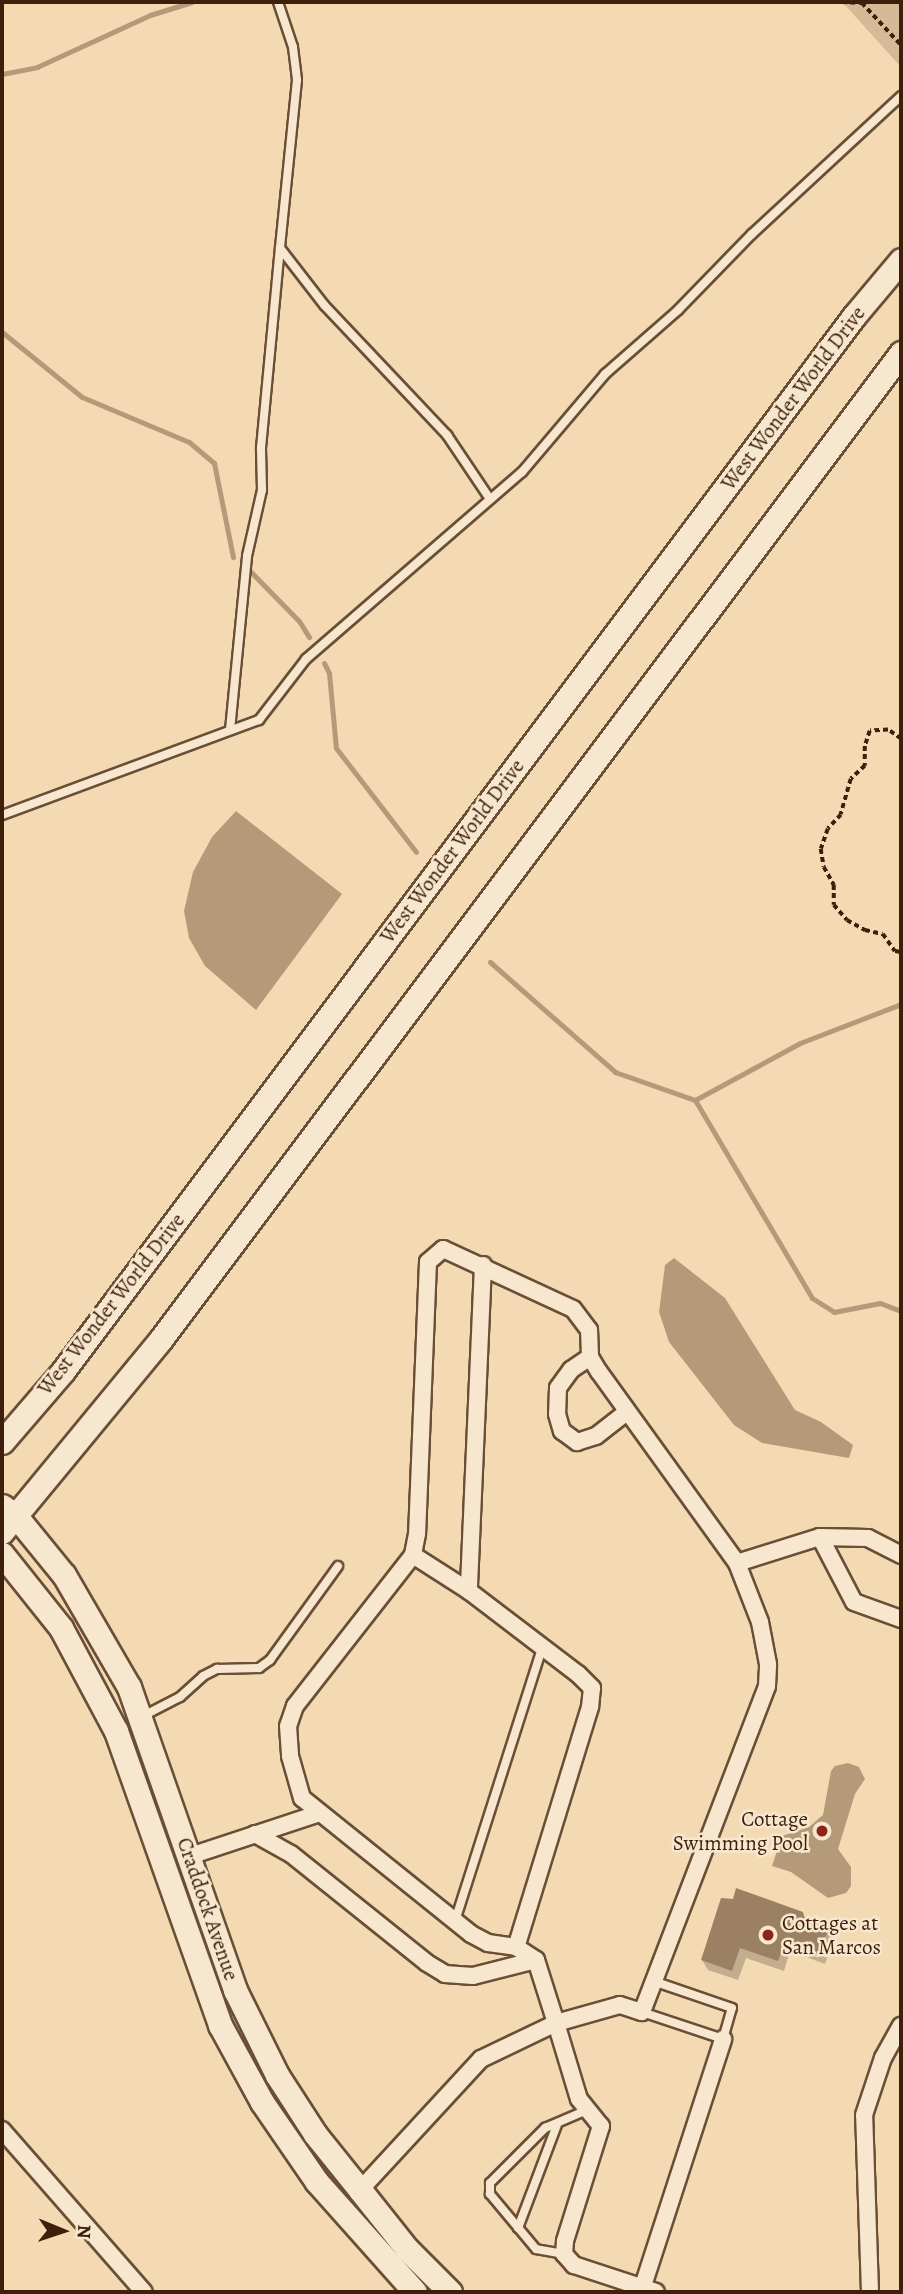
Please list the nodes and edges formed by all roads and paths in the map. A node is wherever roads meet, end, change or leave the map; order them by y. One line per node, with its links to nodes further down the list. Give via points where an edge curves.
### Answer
1 (278, 2): 5 (lane, via 293,47 297,80)
2 (842, 2): 3 (path, via 862,3)
3 (901, 45)
4 (901, 96): 8 (lane, via 605,374 522,472)
5 (280, 248): 8 (lane, via 325,306 447,435); 9 (lane, via 261,448 262,490 247,556)
6 (901, 260): 16 (main road, West Wonder World Drive, via 854,316 63,1371)
7 (901, 353): 17 (main road, via 161,1339)
8 (490, 499): 9 (lane, via 306,659 259,720)
9 (230, 730): 11 (lane)
10 (901, 739): 12 (path, via 888,730 870,731 865,766 851,779 841,815 828,829 821,849 834,885 834,905 847,920 883,934 895,951)
11 (2, 815)
12 (901, 952)
13 (483, 1265): 14 (street, via 573,1308 589,1330); 20 (street, via 443,1249 428,1262); 24 (street)
14 (590, 1357): 15 (street); 15 (street, via 571,1370 558,1388 562,1431 577,1442 596,1436)
15 (627, 1412): 22 (street)
16 (2, 1442)
17 (6, 1518): 27 (main road, Craddock Avenue, via 64,1575 129,1687)
18 (820, 1537): 21 (street, via 869,1538); 22 (street); 25 (street, via 854,1602)
19 (2, 1554): 47 (main road, Craddock Avenue, via 61,1628 116,1731 220,2025 256,2091 317,2182)
20 (413, 1555): 24 (street); 28 (street, via 295,1706 288,1726 290,1756 302,1798)
21 (901, 1555)
22 (737, 1563): 34 (street, via 760,1622 767,1686)
23 (338, 1566): 27 (lane, via 270,1660 259,1668 217,1669 180,1697)
24 (469, 1591): 26 (street)
25 (901, 1619)
26 (542, 1648): 31 (lane); 32 (street, via 592,1688)
27 (140, 1718): 30 (main road, Craddock Avenue)
28 (320, 1813): 29 (street); 31 (street)
29 (255, 1834): 30 (street); 33 (street, via 291,1854 445,1974 473,1976)
30 (190, 1856): 42 (main road, Craddock Avenue, via 235,1990 277,2075 315,2134)
31 (455, 1921): 32 (street, via 488,1943)
32 (516, 1947): 33 (street)
33 (536, 1960): 36 (street)
34 (653, 1982): 35 (street); 38 (lane, via 732,2008)
35 (642, 2012): 36 (street, via 620,2005); 38 (lane)
36 (556, 2023): 39 (street, via 579,2099); 42 (street, via 481,2059)
37 (901, 2026): 49 (street, via 883,2058 863,2115)
38 (723, 2039): 45 (street)
39 (587, 2110): 40 (lane); 44 (street, via 601,2126)
40 (557, 2125): 43 (lane); 43 (lane, via 545,2128 490,2183 490,2194)
41 (2, 2130): 46 (street)
42 (360, 2190): 48 (main road, Craddock Avenue, via 407,2249)
43 (518, 2228): 44 (lane, via 536,2249)
44 (564, 2255): 45 (street, via 574,2265)
45 (647, 2291)
46 (144, 2292)
47 (415, 2292)
48 (450, 2292)
49 (870, 2292)

